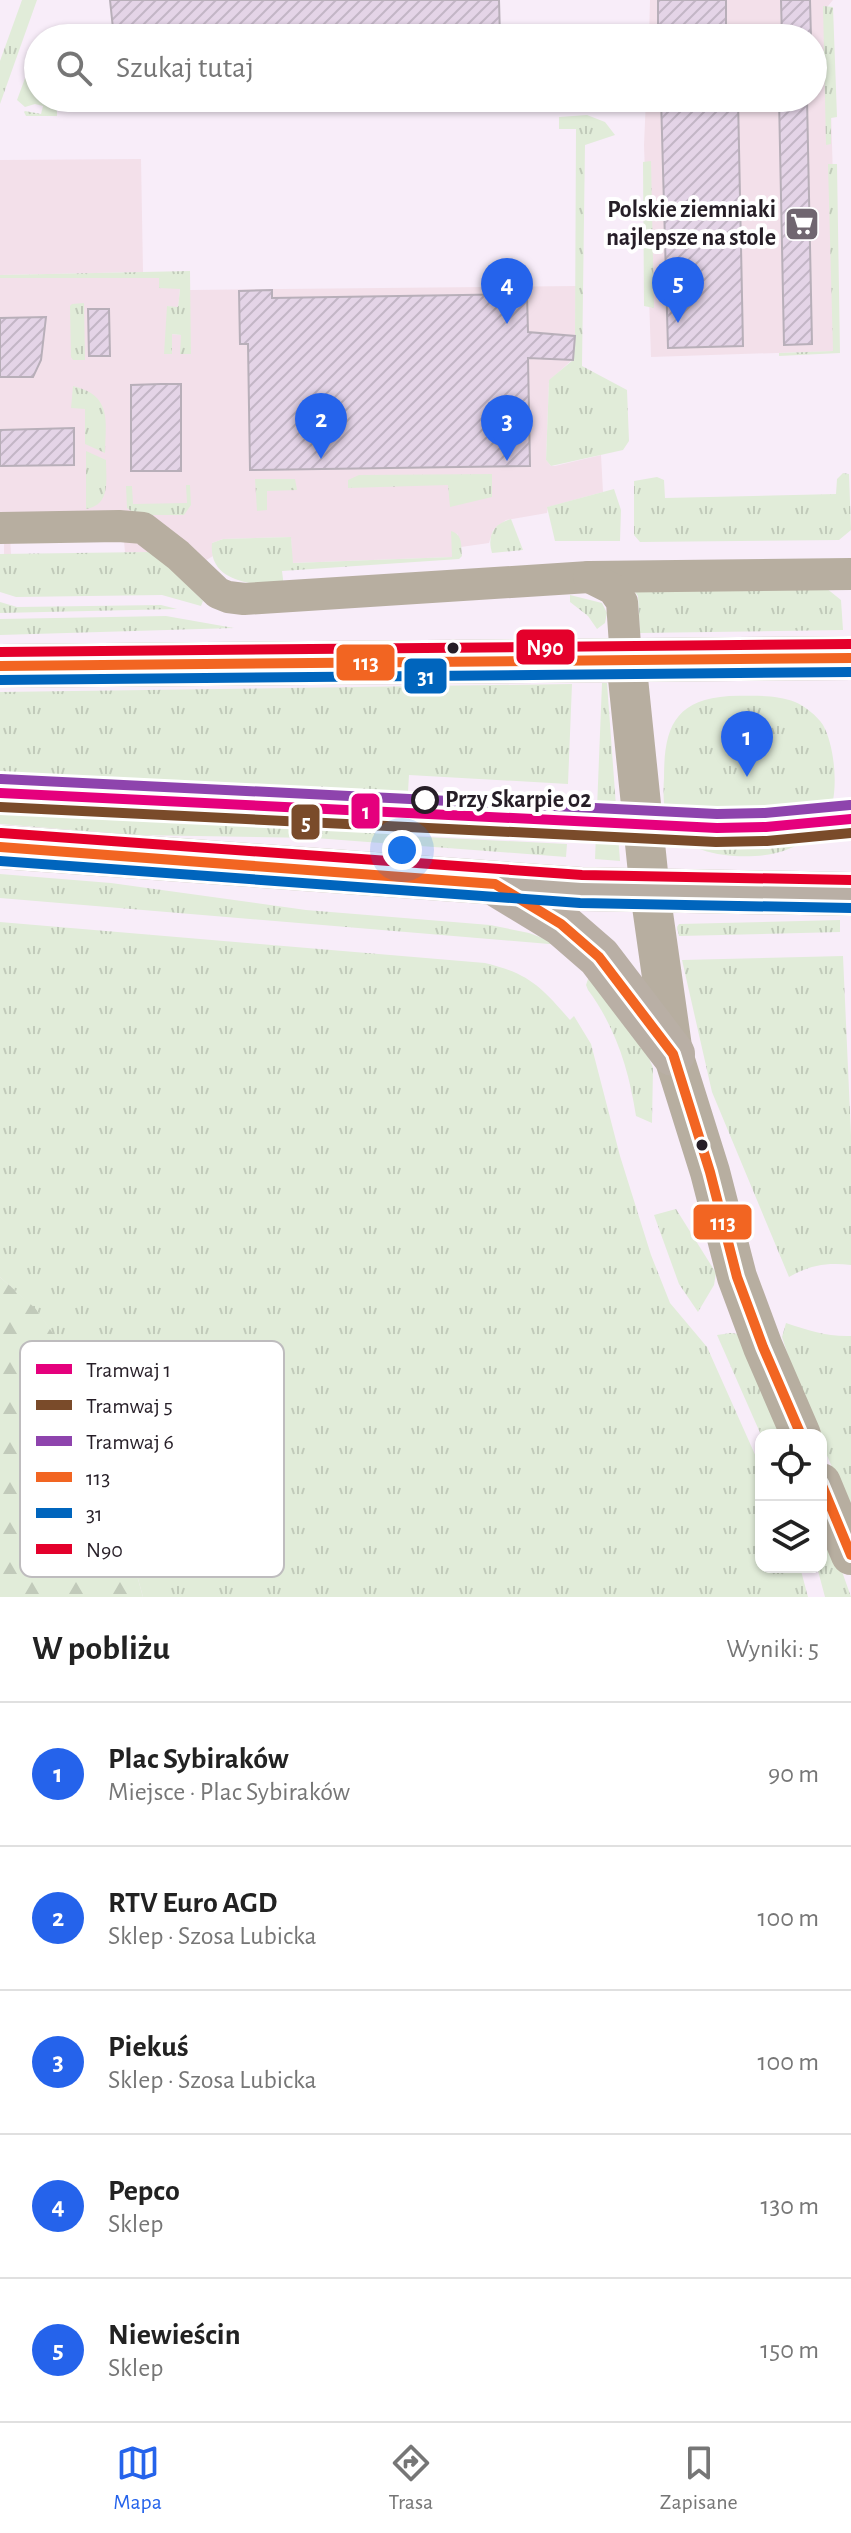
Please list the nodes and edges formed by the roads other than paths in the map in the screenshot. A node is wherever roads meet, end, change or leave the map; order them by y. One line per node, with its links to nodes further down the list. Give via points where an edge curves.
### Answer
1 (0, 528): 3 (street, via 143,528 218,593 244,599)
2 (851, 574): 3 (street)
3 (589, 577): 5 (street, via 613,589 622,602)
4 (851, 658): 5 (main road)
5 (626, 659): 6 (main road); 9 (street)
6 (0, 666)
7 (0, 847): 8 (main road)
8 (495, 884): 9 (main road); 11 (main road, via 561,924 599,957)
9 (650, 892): 10 (main road); 11 (street)
10 (851, 894)
11 (673, 1054): 12 (street, via 737,1277)
12 (798, 1429)
13 (827, 1497): 14 (street)
14 (851, 1555)

